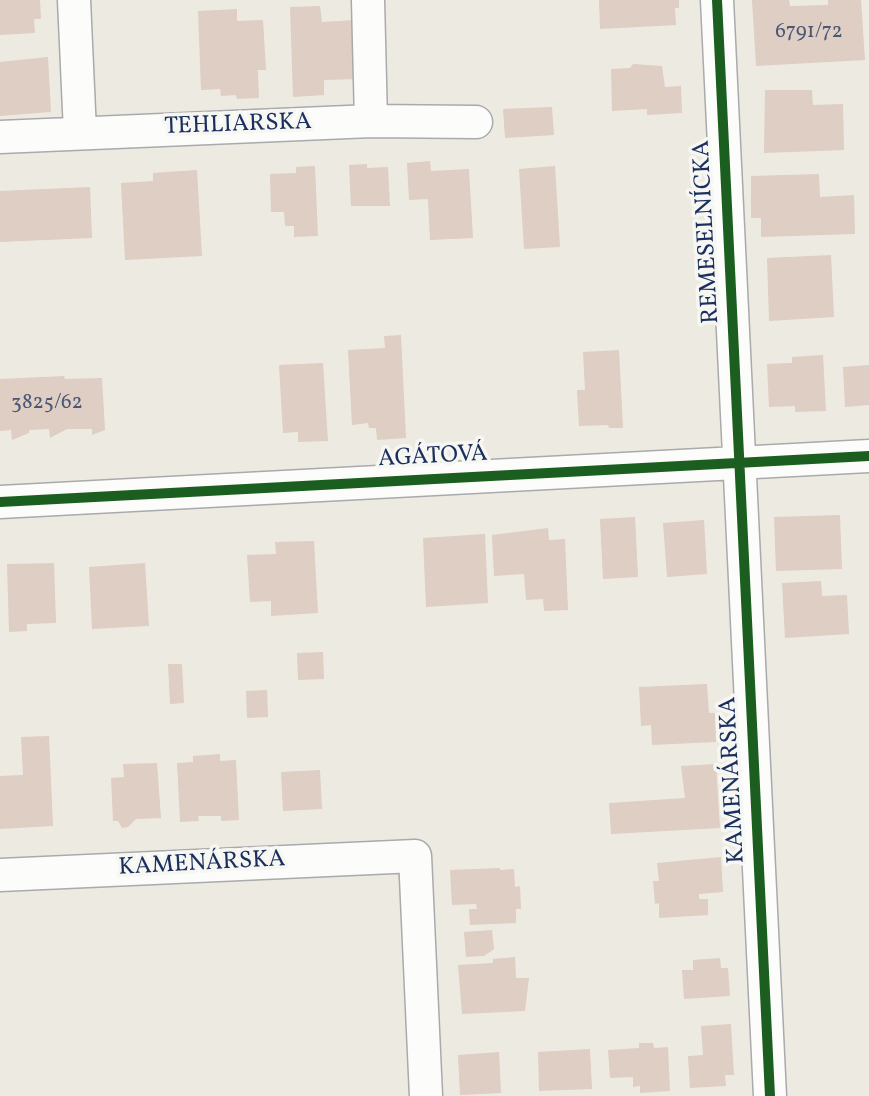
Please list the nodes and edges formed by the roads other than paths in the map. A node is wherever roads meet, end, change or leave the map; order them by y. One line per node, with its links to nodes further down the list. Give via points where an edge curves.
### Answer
1 (74, 0): 6 (street)
2 (368, 0): 4 (street)
3 (717, 0): 9 (street, REMESELNÍCKA)
4 (371, 121): 5 (street, TEHLIARSKA); 6 (street, TEHLIARSKA)
5 (476, 122)
6 (80, 132): 7 (street, TEHLIARSKA)
7 (0, 137)
8 (869, 456): 9 (street, AGÁTOVÁ)
9 (741, 462): 10 (street, AGÁTOVÁ); 13 (street, KAMENÁRSKA)
10 (0, 502)
11 (0, 875): 12 (street, KAMENÁRSKA, via 415,856)
12 (426, 1096)
13 (770, 1096)

